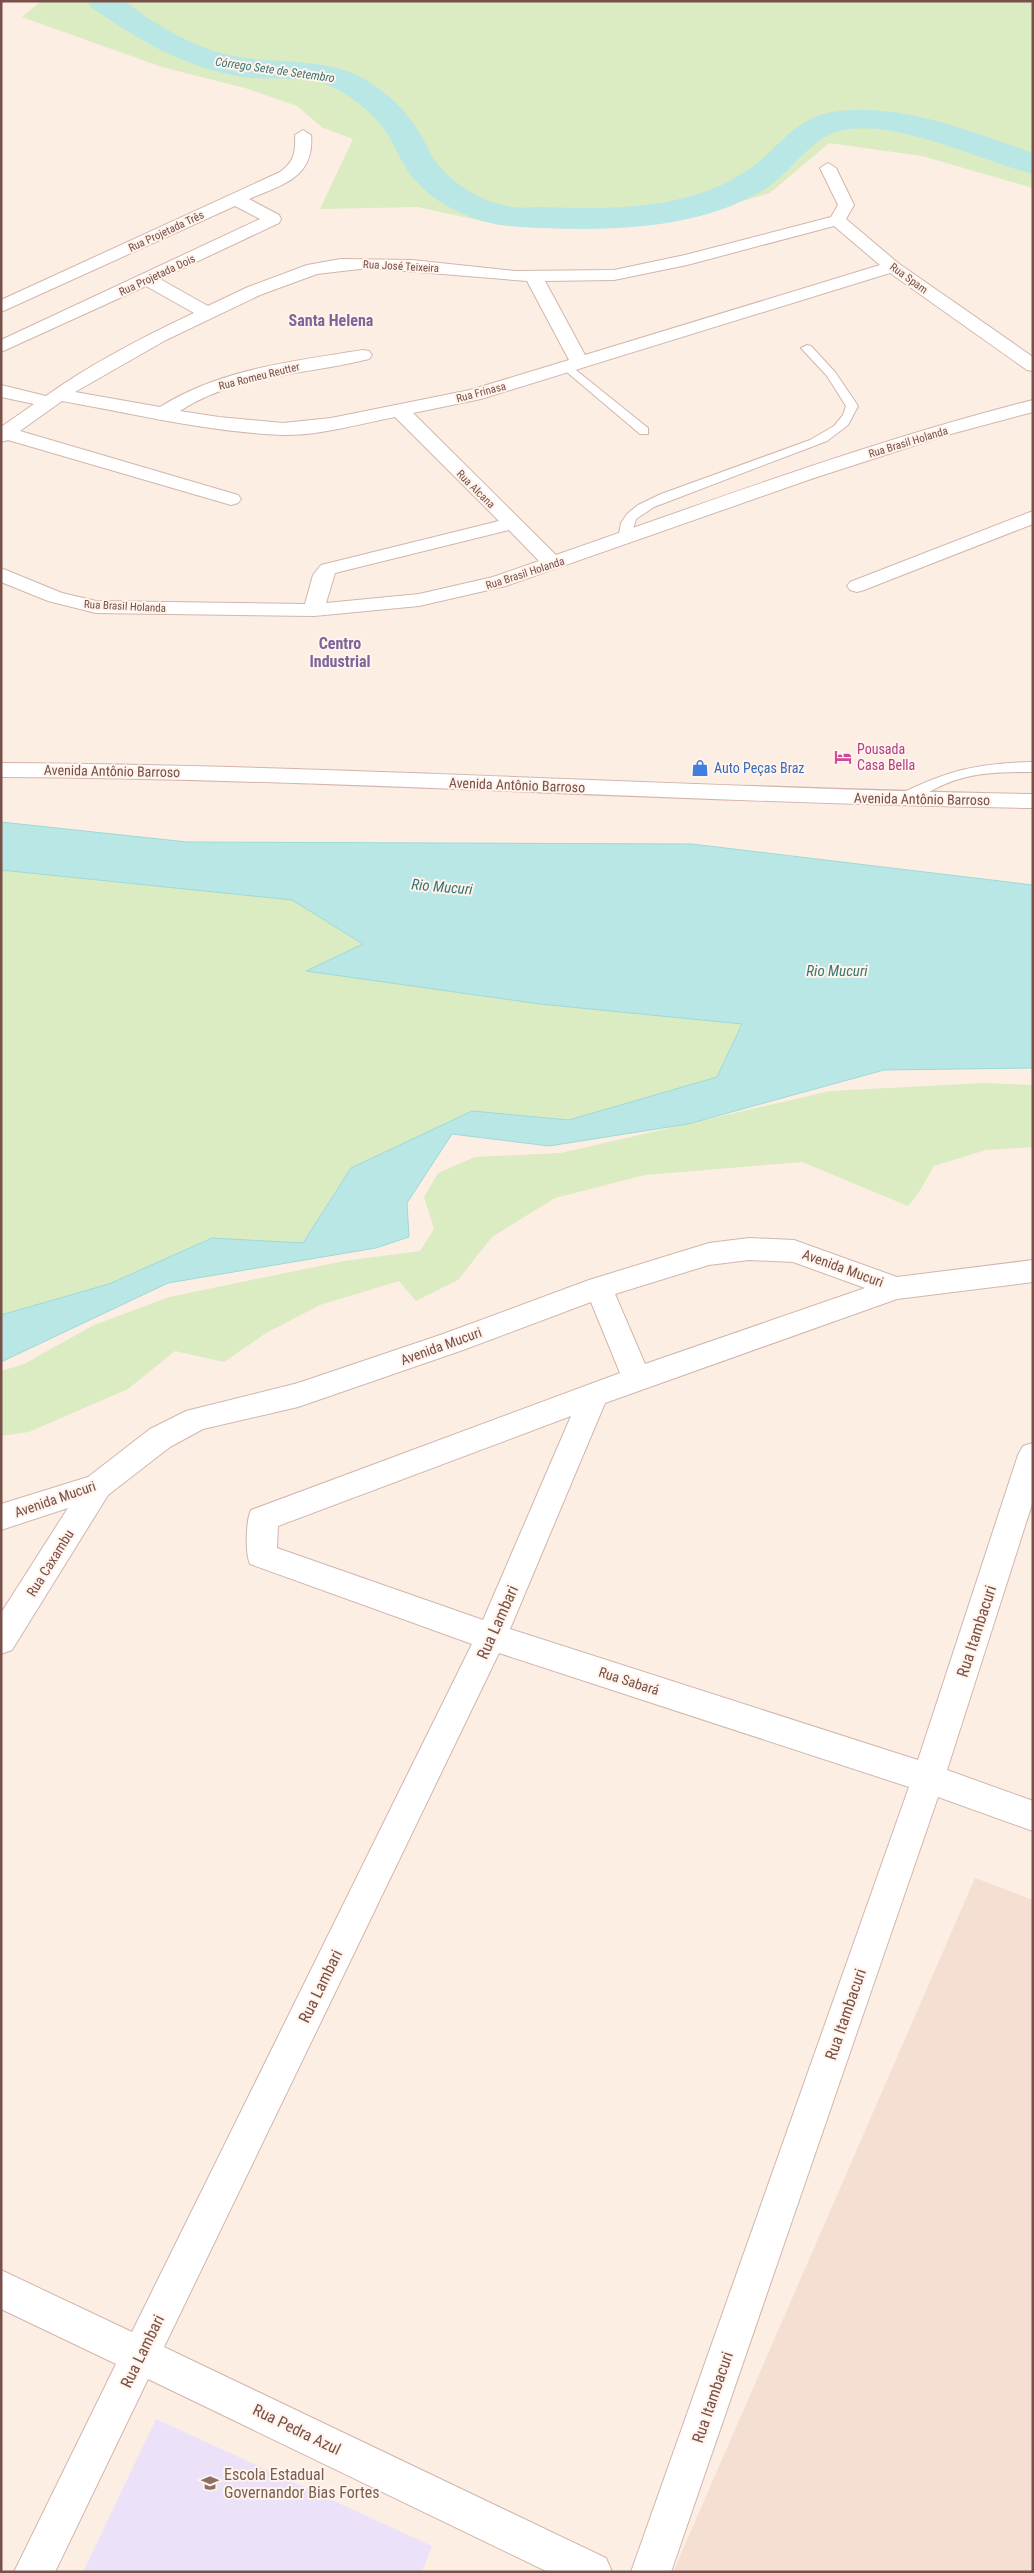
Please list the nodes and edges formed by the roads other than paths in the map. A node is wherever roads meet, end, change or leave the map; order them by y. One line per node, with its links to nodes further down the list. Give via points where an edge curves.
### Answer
1 (303, 135): 3 (street, Rua Projetada Três, via 303,159 297,167 286,176)
2 (828, 168): 4 (street, via 846,205)
3 (235, 199): 7 (street, Rua Projetada Dois, via 273,219); 8 (street, Rua Projetada Três)
4 (837, 220): 5 (street, Rua Spam); 6 (street, Rua José Teixeira, via 639,271)
5 (892, 267): 13 (street, Rua Frinasa); 14 (street, Rua Spam)
6 (534, 277): 9 (street, Rua José Teixeira, via 412,265 341,264 293,276); 13 (street)
7 (147, 280): 9 (street); 10 (street, Rua Projetada Dois)
8 (1, 307)
9 (206, 312): 16 (street, Rua José Teixeira, via 114,360)
10 (1, 347)
11 (806, 348): 25 (lane, via 831,374 852,406 841,427 816,443 644,506 624,526)
12 (362, 356): 19 (street, Rua Romeu Reutter, via 270,372 224,384 200,392)
13 (572, 364): 18 (street, Rua Frinasa, via 474,395); 20 (lane)
14 (1033, 366)
15 (1, 391): 16 (street, Rua Frinasa)
16 (53, 399): 19 (street, Rua Frinasa); 21 (street, Rua José Teixeira)
17 (1033, 406): 25 (street, Rua Brasil Holanda, via 940,431 807,474)
18 (400, 412): 19 (street, Rua Frinasa, via 283,429 220,424); 24 (street, Rua Alcana)
19 (162, 414)
20 (644, 431)
21 (3, 435): 22 (street)
22 (231, 499)
23 (1033, 517): 28 (street)
24 (511, 524): 26 (street, Rua Alcana); 29 (street, via 328,570 323,575)
25 (624, 540): 26 (street, Rua Brasil Holanda)
26 (554, 564): 29 (street, Rua Brasil Holanda, via 458,593 381,605)
27 (1, 574): 29 (street, Rua Brasil Holanda, via 55,597 96,607)
28 (857, 586)
29 (314, 610)
30 (1033, 767): 32 (lane, via 965,772)
31 (1, 770): 32 (street, Avenida Antônio Barroso, via 176,771)
32 (901, 799): 33 (street, Avenida Antônio Barroso)
33 (1033, 801)
34 (1033, 1271): 36 (street, Avenida Mucuri)
35 (599, 1288): 36 (street, Avenida Mucuri, via 709,1254 749,1248 794,1251); 37 (street); 40 (street, Avenida Mucuri, via 298,1395 196,1419 160,1438)
36 (896, 1288): 37 (street, Avenida Mucuri)
37 (637, 1379): 38 (street, Avenida Mucuri)
38 (594, 1396): 42 (street, Avenida Mucuri); 43 (street, Rua Lambari)
39 (1033, 1454): 45 (street, Rua Itambacuri)
40 (98, 1486): 41 (street, Avenida Mucuri); 44 (street, Rua Caxambu)
41 (1, 1517)
42 (262, 1519): 43 (street, Rua Sabará, via 261,1555)
43 (491, 1636): 45 (street, Rua Sabará); 48 (street, Rua Lambari)
44 (1, 1640)
45 (928, 1778): 46 (street, Rua Sabará); 51 (street, Rua Itambacuri)
46 (1033, 1816)
47 (1, 2289): 48 (street, Rua Pedra Azul)
48 (141, 2354): 49 (street, Rua Lambari); 50 (street, Rua Pedra Azul)
49 (34, 2572)
50 (592, 2572)
51 (650, 2572)

